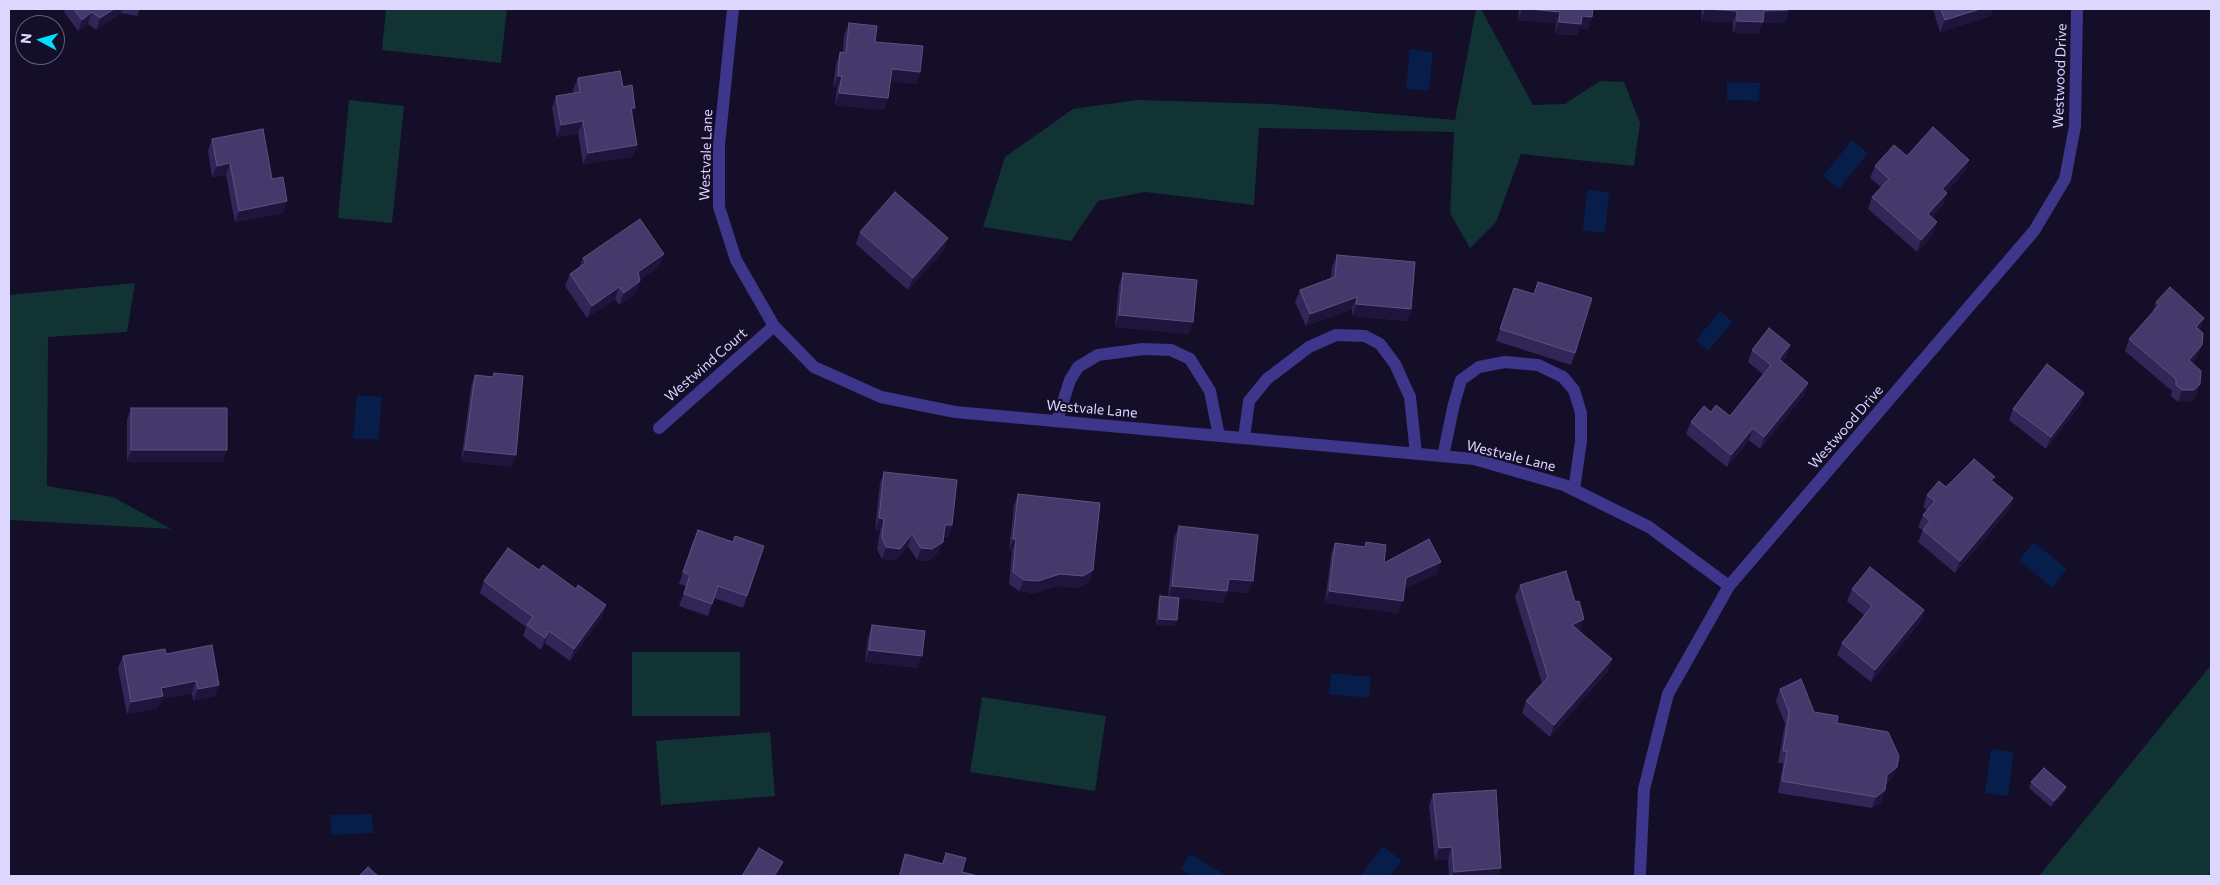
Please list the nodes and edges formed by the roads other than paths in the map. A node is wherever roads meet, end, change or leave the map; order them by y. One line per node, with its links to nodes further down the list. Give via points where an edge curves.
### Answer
1 (733, 9): 3 (street, Westvale Lane, via 719,145 719,207 736,260)
2 (2077, 9): 11 (street, Westwood Drive, via 2075,126 2065,179 2034,231)
3 (774, 326): 4 (street, Westvale Lane, via 814,367 881,397 955,412); 5 (street, Westwind Court)
4 (1057, 421): 6 (street, Westvale Lane); 6 (street, via 1070,380 1078,368 1098,355 1142,349 1171,350 1190,359 1210,392)
5 (659, 428)
6 (1218, 436): 7 (street, Westvale Lane)
7 (1244, 438): 8 (street, Westvale Lane); 8 (street, via 1250,401 1267,378 1309,347 1336,335 1365,336 1380,344 1395,364 1410,398)
8 (1416, 454): 9 (street, Westvale Lane)
9 (1442, 456): 10 (street, Westvale Lane, via 1474,459); 10 (street, via 1461,380 1479,367 1505,362 1538,365 1563,377 1574,390 1581,413 1581,442)
10 (1574, 490): 11 (street, Westvale Lane, via 1649,527)
11 (1728, 586): 12 (street, Westwood Drive, via 1668,694 1644,789)
12 (1640, 872)

